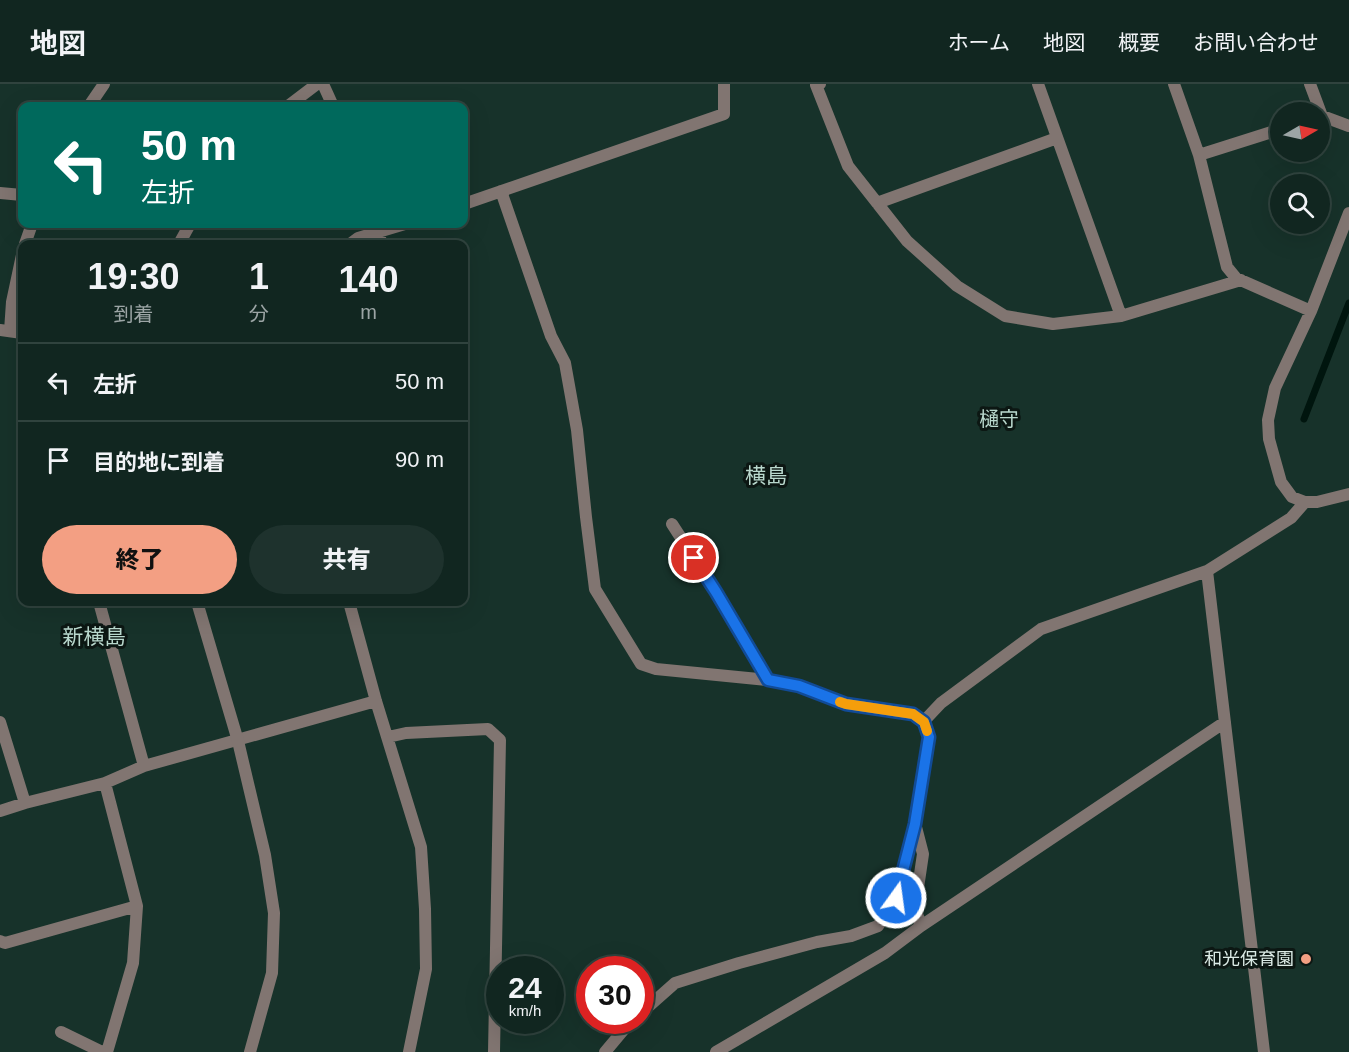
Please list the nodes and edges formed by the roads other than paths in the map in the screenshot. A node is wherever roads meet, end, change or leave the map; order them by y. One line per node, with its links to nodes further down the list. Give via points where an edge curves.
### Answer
1 (104, 84): 9 (street)
2 (317, 84): 10 (street)
3 (323, 84): 11 (street)
4 (724, 84): 18 (street, via 724,114)
5 (819, 84): 22 (street, via 816,85 848,166)
6 (1038, 84): 16 (street)
7 (1173, 84): 17 (street)
8 (1310, 84): 12 (street)
9 (92, 102)
10 (293, 102)
11 (331, 102)
12 (1316, 102)
13 (1330, 119): 14 (street)
14 (1349, 126)
15 (1270, 132): 17 (street)
16 (1057, 138): 22 (street); 30 (street)
17 (1199, 155): 28 (street, via 1227,267)
18 (501, 191): 21 (street); 39 (street, via 564,363 578,430 595,589 641,664 656,669)
19 (0, 193): 20 (street)
20 (18, 195)
21 (468, 203)
22 (877, 203): 30 (street, via 907,241 957,286 1005,316 1053,324)
23 (1349, 213): 29 (street)
24 (395, 228): 25 (street)
25 (379, 234): 26 (street)
26 (355, 240)
27 (18, 274): 31 (street)
28 (1241, 280): 29 (street); 30 (street)
29 (1311, 311): 33 (street, via 1275,388 1268,420 1281,482 1292,497)
30 (1121, 316)
31 (5, 331)
32 (1349, 495): 33 (street)
33 (1305, 502): 35 (street, via 1291,518)
34 (672, 524): 39 (street)
35 (1207, 571): 42 (street, via 1041,629 941,704); 43 (street)
36 (100, 606): 46 (street)
37 (199, 606): 45 (street)
38 (350, 606): 40 (street)
39 (768, 680): 42 (street, via 799,686 846,704 913,714)
40 (376, 701): 44 (street); 45 (street)
41 (0, 722): 48 (street)
42 (924, 722): 50 (street, via 929,737)
43 (1226, 723): 52 (street); 64 (street)
44 (388, 736): 60 (street, via 421,847 426,969); 61 (street, via 488,729 500,740)
45 (237, 741): 46 (street); 59 (street, via 265,855 274,913 272,973)
46 (144, 766): 47 (street)
47 (105, 783): 48 (street); 51 (street)
48 (25, 802): 49 (street)
49 (0, 811)
50 (915, 824): 52 (street, via 923,854 915,908); 54 (street, via 896,898 878,926 675,983)
51 (137, 906): 53 (street, via 5,943); 58 (street, via 134,963)
52 (921, 926): 63 (street, via 885,953)
53 (0, 941)
54 (654, 1002)
55 (61, 1032): 57 (street)
56 (620, 1034): 62 (street)
57 (102, 1052)
58 (107, 1052)
59 (250, 1052)
60 (409, 1052)
61 (494, 1052)
62 (605, 1052)
63 (716, 1052)
64 (1264, 1052)

